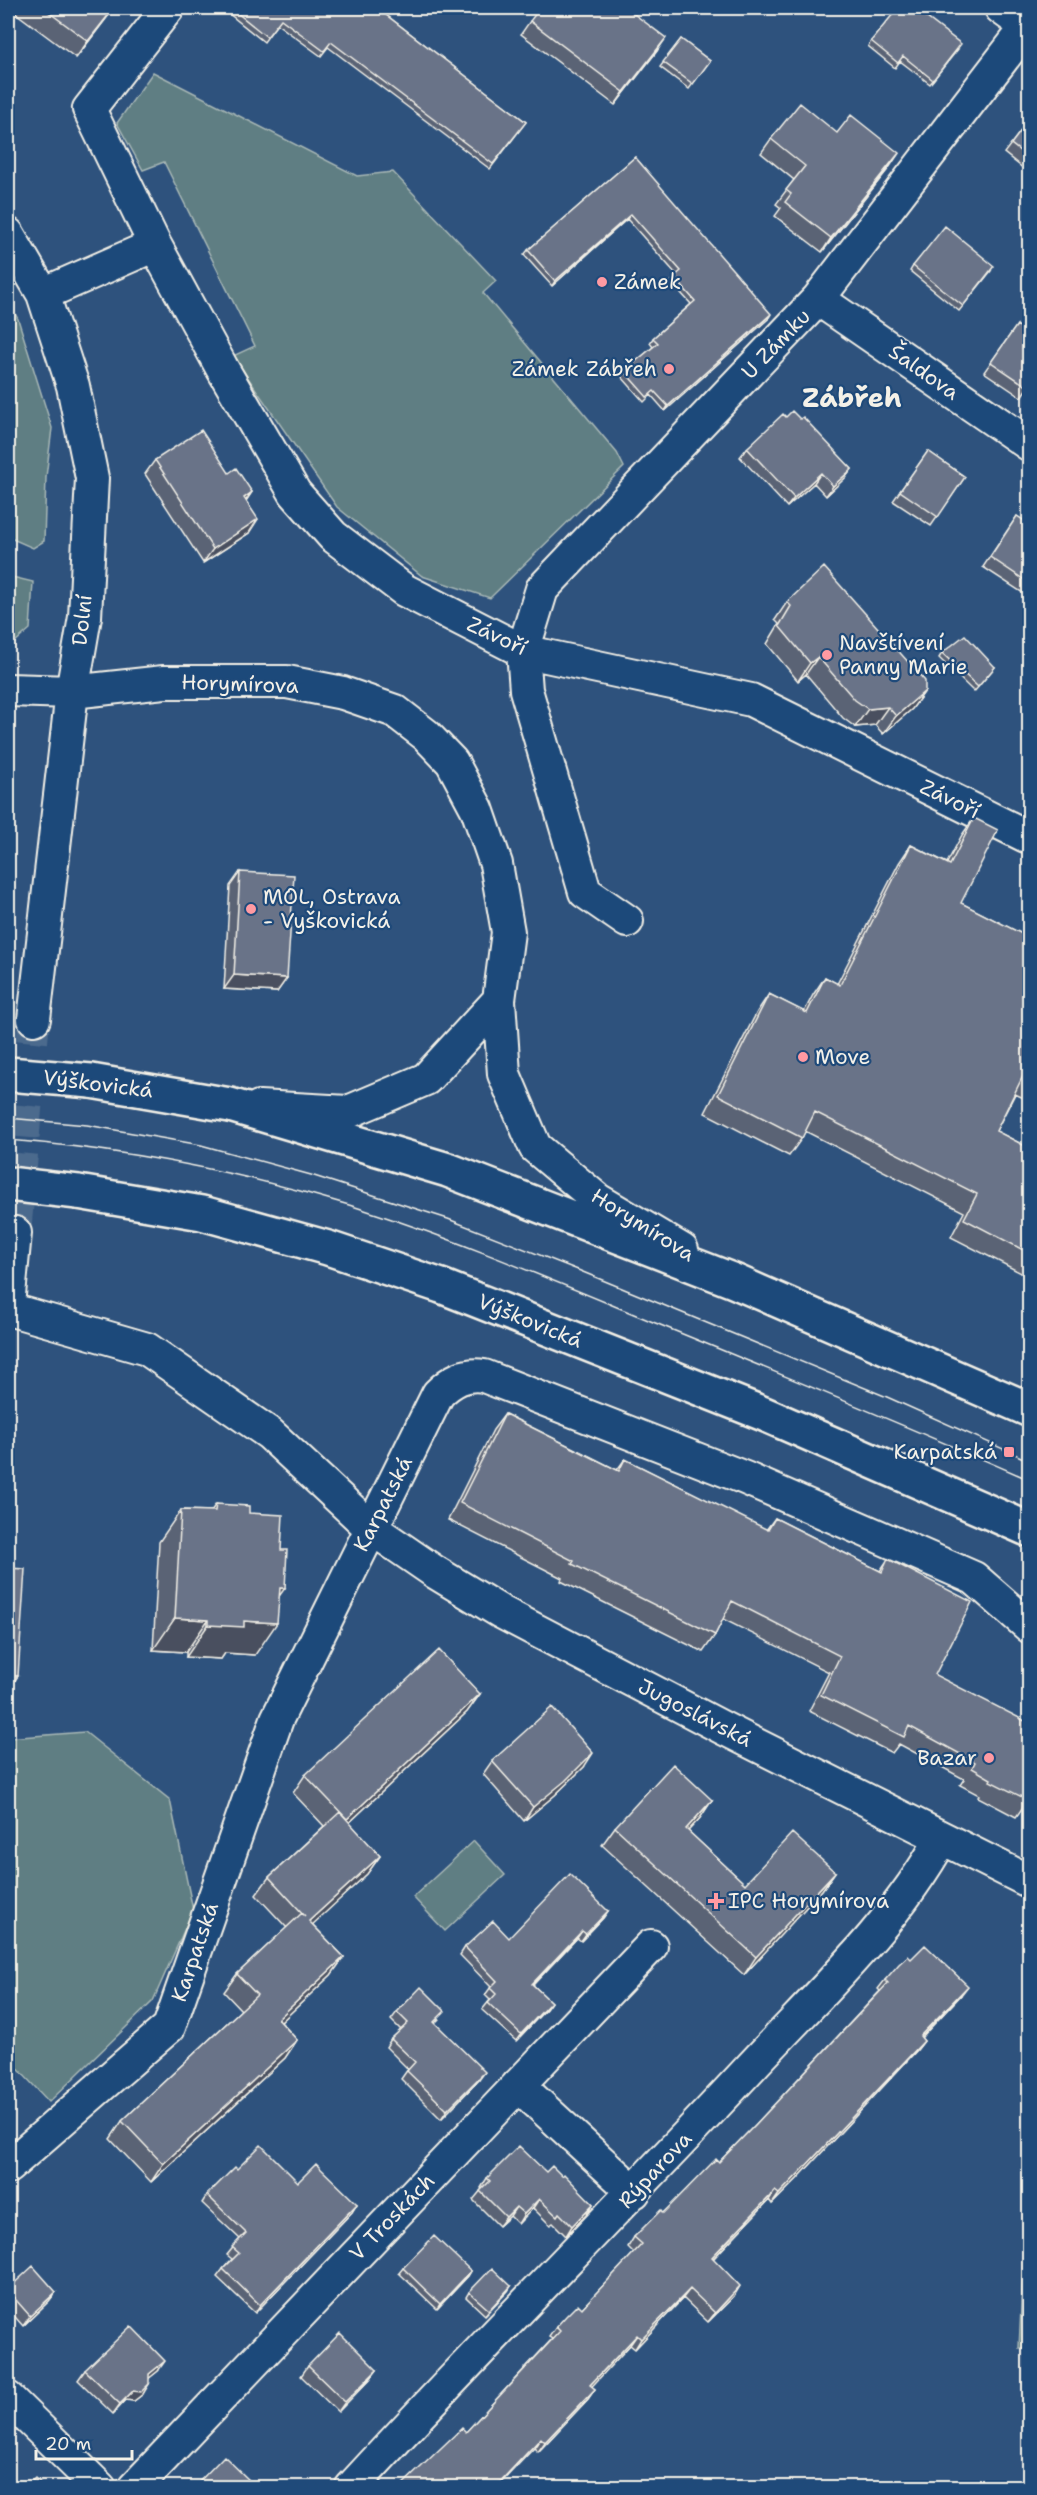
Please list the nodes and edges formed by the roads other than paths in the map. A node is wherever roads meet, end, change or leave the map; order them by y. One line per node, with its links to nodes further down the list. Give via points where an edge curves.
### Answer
1 (168, 8): 5 (street, Závoří, via 89,109)
2 (1001, 8): 3 (street)
3 (1028, 28): 7 (street, U Zámku)
4 (8, 234): 6 (street, Dolní)
5 (155, 245): 6 (street); 9 (street, Závoří, via 289,484 333,536 404,590)
6 (42, 294): 11 (street, Dolní, via 73,386 92,478 85,617)
7 (818, 299): 8 (street, Šaldova); 9 (street, U Zámku, via 542,589)
8 (1029, 445)
9 (523, 651): 12 (street, Závoří, via 751,700); 13 (street, via 526,690 585,892)
10 (8, 690): 11 (street, Horymírova)
11 (72, 692): 14 (street, Horymírova, via 164,682 287,682 344,693 395,711 452,762 477,809 496,864 508,932); 15 (street, Dolní)
12 (1026, 836)
13 (627, 921)
14 (499, 1000): 17 (street, via 426,1079 348,1112); 20 (street, Horymírova, via 504,1074 535,1147 598,1200)
15 (34, 1019)
16 (8, 1074): 17 (street, Výškovická, bridge, via 91,1081)
17 (230, 1105): 20 (street, Výškovická, via 459,1174)
18 (8, 1185): 24 (street, Výškovická, bridge, via 78,1192 213,1216 328,1248 441,1286 764,1414)
19 (15, 1233): 21 (street)
20 (734, 1281): 22 (street, Výškovická)
21 (8, 1307): 23 (street, Jugoslávská, via 147,1349 270,1434)
22 (1029, 1410)
23 (371, 1528): 25 (street, Karpatská, via 438,1394 463,1376 484,1376 745,1478 974,1578); 26 (street, Jugoslávská, via 501,1612); 30 (street, Karpatská, via 277,1719 169,2027)
24 (1029, 1530)
25 (1029, 1627)
26 (942, 1838): 27 (street, Jugoslávská); 31 (street, Rýparova, via 923,1872 872,1936)
27 (1029, 1882)
28 (651, 1946): 29 (street, V Troskách)
29 (518, 2085): 31 (street); 34 (street, V Troskách)
30 (8, 2167)
31 (634, 2192): 35 (street, Rýparova, via 468,2360)
32 (8, 2397): 33 (street)
33 (100, 2487)
34 (134, 2487)
35 (351, 2487)

